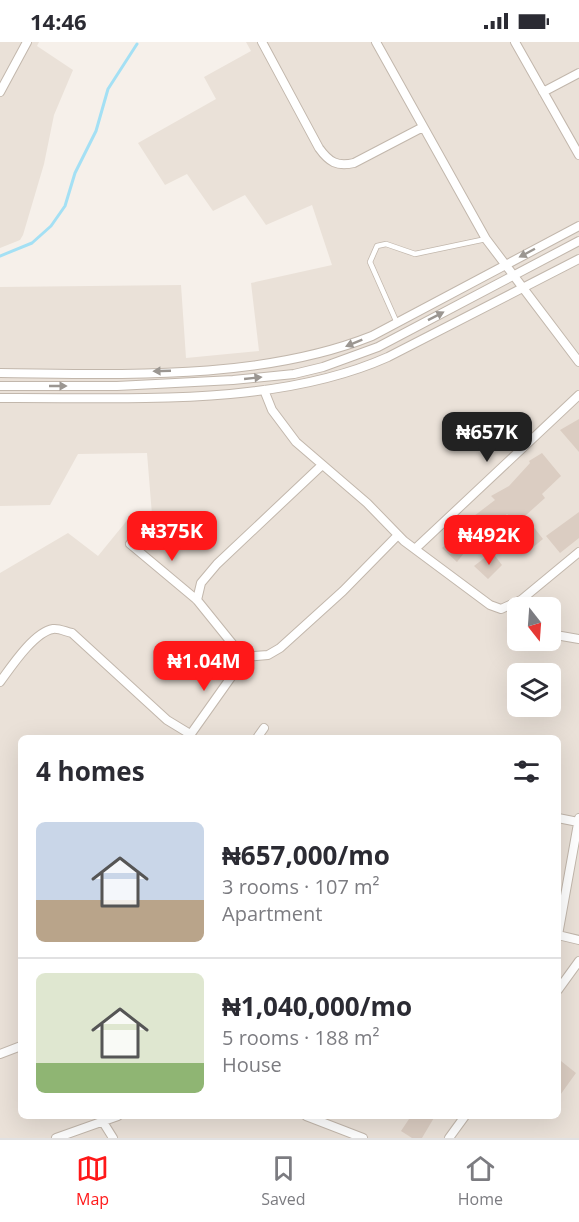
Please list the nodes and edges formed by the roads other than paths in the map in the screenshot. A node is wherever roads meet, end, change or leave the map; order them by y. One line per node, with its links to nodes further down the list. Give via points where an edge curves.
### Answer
1 (27, 42): 6 (street)
2 (262, 42): 8 (street, via 319,148 335,164 354,163)
3 (376, 42): 8 (street)
4 (515, 42): 7 (street)
5 (579, 73): 7 (street)
6 (0, 92)
7 (543, 92): 9 (street)
8 (423, 127): 11 (street)
9 (579, 155)
10 (579, 226): 14 (street, one-way to 14)
11 (486, 239): 14 (street); 17 (lane, via 415,254 386,244 377,246 370,262)
12 (579, 241): 15 (street)
13 (579, 259): 16 (street)
14 (505, 265): 15 (street); 17 (street)
15 (513, 275): 16 (street); 20 (street, one-way to 15, via 117,386 294,374 353,358)
16 (523, 287): 18 (street); 21 (street, via 357,371)
17 (397, 323): 19 (street, one-way to 19, via 336,350 285,362 129,373)
18 (579, 362)
19 (0, 373)
20 (0, 386)
21 (264, 390): 23 (street, via 159,397); 24 (street, via 272,410 296,442)
22 (579, 395): 27 (street)
23 (0, 398)
24 (321, 466): 25 (street, via 367,503); 30 (street, via 217,564 201,583)
25 (398, 535): 27 (street); 34 (street, via 280,648 268,655)
26 (130, 544): 30 (street)
27 (415, 549): 31 (street, via 490,605)
28 (579, 552): 29 (street)
29 (525, 597)
30 (197, 600): 34 (street)
31 (507, 607)
32 (561, 636): 33 (street)
33 (579, 639)
34 (243, 657): 38 (street)
35 (0, 682): 37 (street, via 33,642 53,629 62,630 72,633)
36 (264, 728): 39 (street)
37 (188, 735)
38 (190, 735)
39 (259, 735)
40 (561, 818): 41 (street)
41 (578, 820): 42 (street)
42 (561, 918)
43 (561, 936): 44 (street)
44 (579, 940)
45 (579, 961): 46 (street)
46 (561, 981)
47 (18, 1047): 48 (street)
48 (0, 1054)
49 (110, 1119): 52 (street)
50 (314, 1119): 55 (street)
51 (463, 1119): 56 (street)
52 (103, 1122): 53 (street); 54 (street)
53 (56, 1138)
54 (113, 1138)
55 (363, 1138)
56 (449, 1138)

